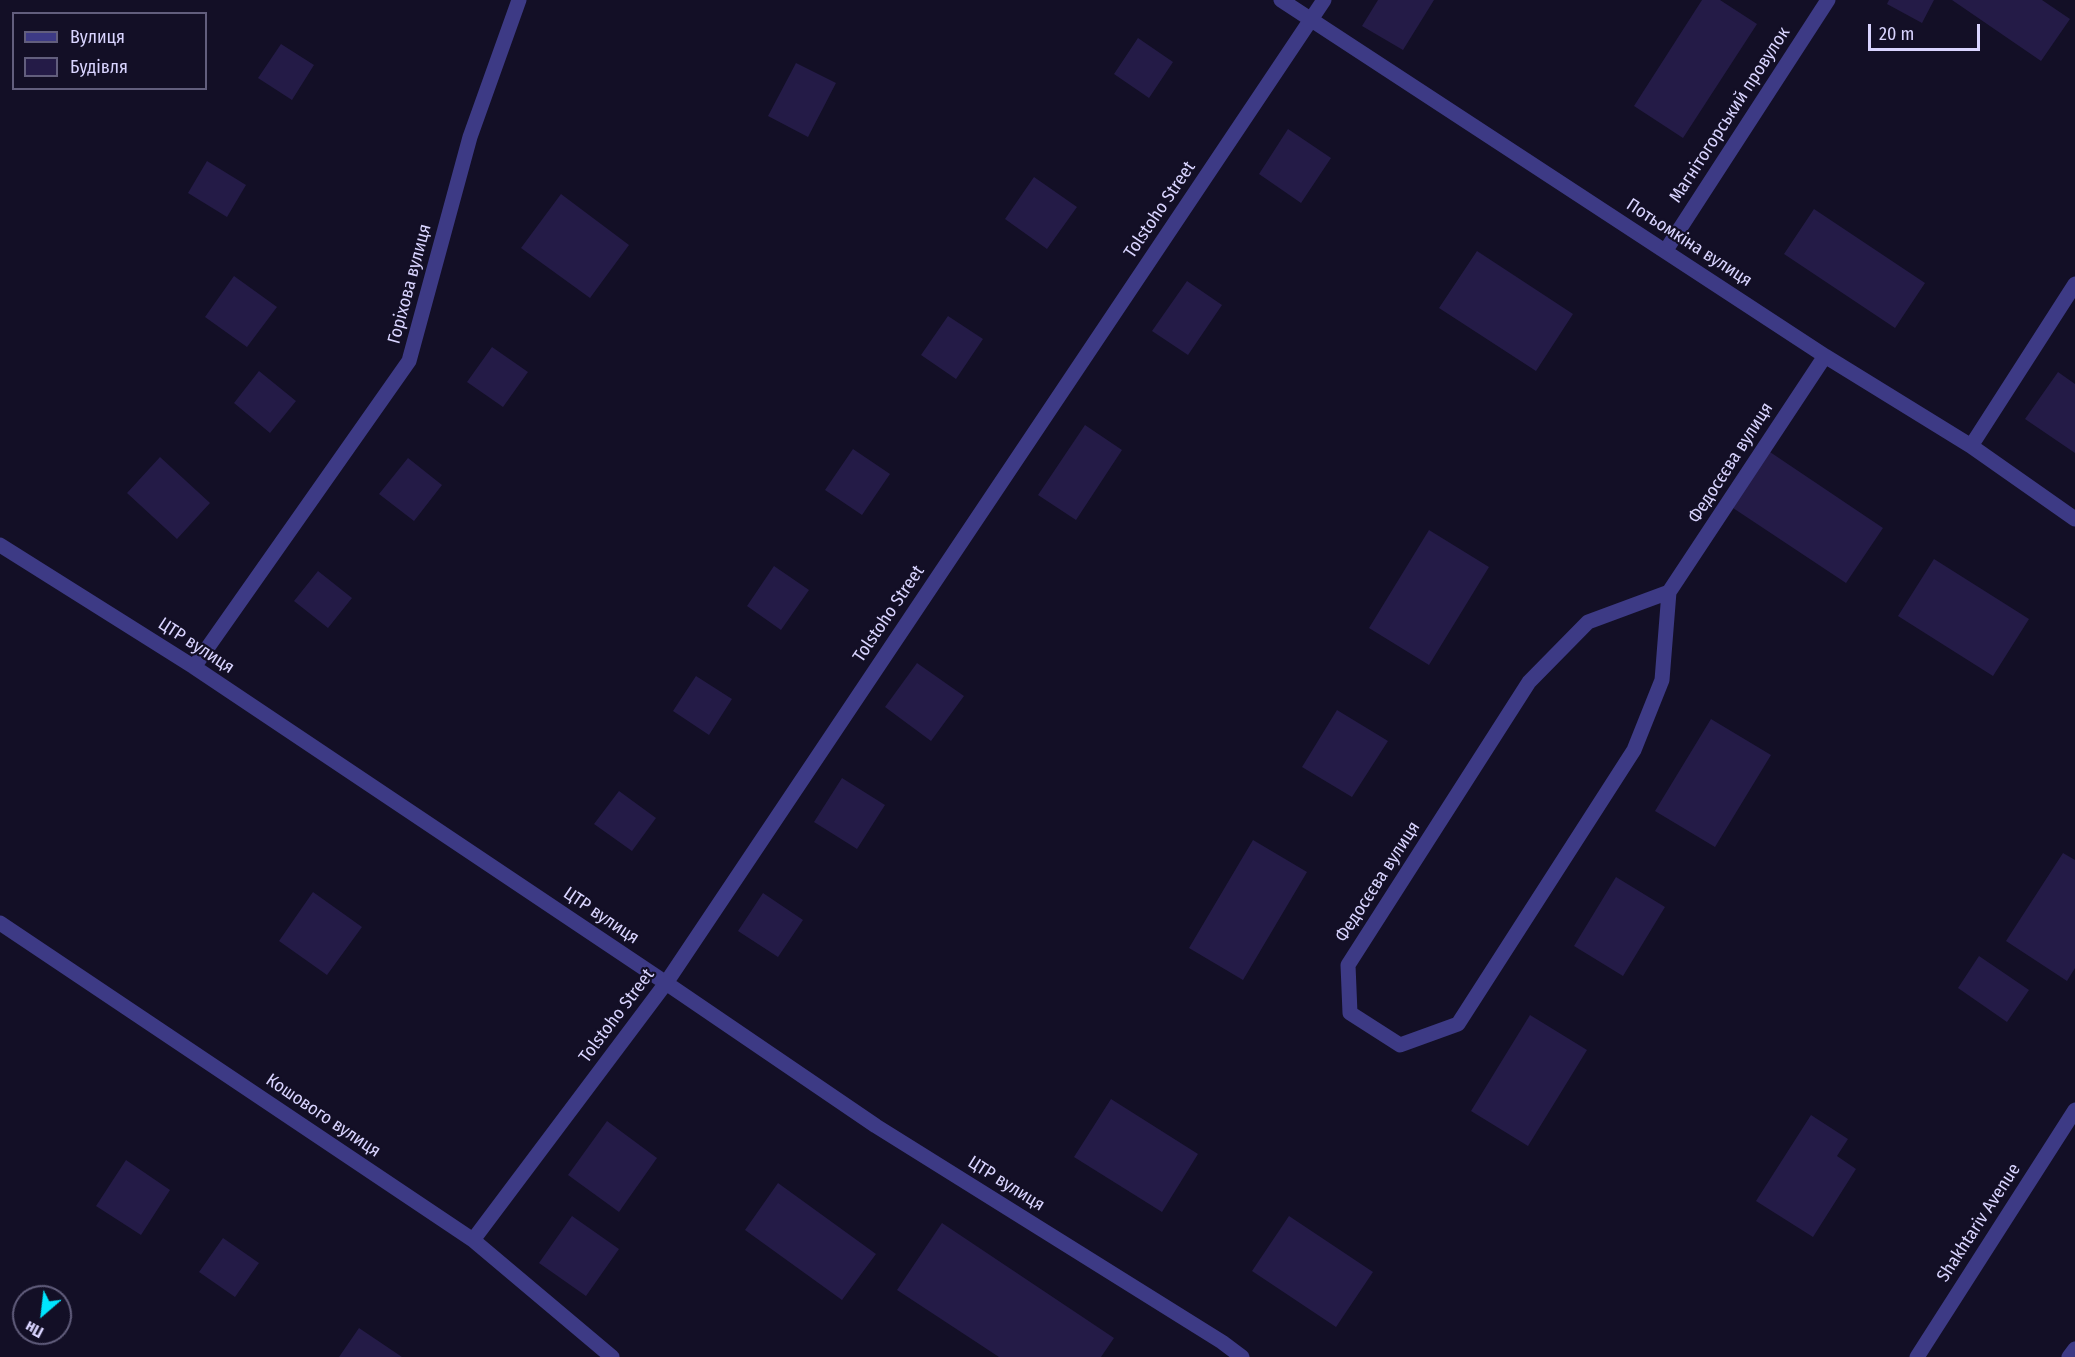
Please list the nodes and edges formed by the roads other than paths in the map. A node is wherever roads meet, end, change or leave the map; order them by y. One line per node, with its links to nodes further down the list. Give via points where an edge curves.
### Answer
1 (519, 0): 13 (street, Горіхова вулиця, via 470,136 409,361)
2 (1281, 0): 5 (street, Потьомкіна вулиця)
3 (1324, 0): 5 (street, Tolstoho Street)
4 (1828, 0): 6 (street, Магнітогорський провулок)
5 (1311, 20): 6 (street, Потьомкіна вулиця); 15 (street, Tolstoho Street)
6 (1666, 250): 8 (street, Потьомкіна вулиця)
7 (2075, 284): 9 (street)
8 (1825, 356): 9 (street, Потьомкіна вулиця); 12 (street, Федосєєва вулиця)
9 (1971, 447): 10 (street, Потьомкіна вулиця)
10 (2075, 519)
11 (0, 545): 13 (street, ЦТР вулиця)
12 (1669, 592): 12 (street, Федосєєва вулиця, via 1588,622 1529,682 1348,965 1350,1013 1400,1045 1458,1024 1634,750 1662,680)
13 (194, 666): 15 (street, ЦТР вулиця)
14 (0, 923): 17 (street, Кошового вулиця)
15 (666, 983): 17 (street, Tolstoho Street); 20 (street, ЦТР вулиця, via 876,1126)
16 (2075, 1110): 21 (street, Shakhtariv Avenue)
17 (473, 1240): 19 (street, Кошового вулиця)
18 (2075, 1349): 22 (street)
19 (612, 1357)
20 (1242, 1357)
21 (1917, 1357)
22 (2069, 1357)

